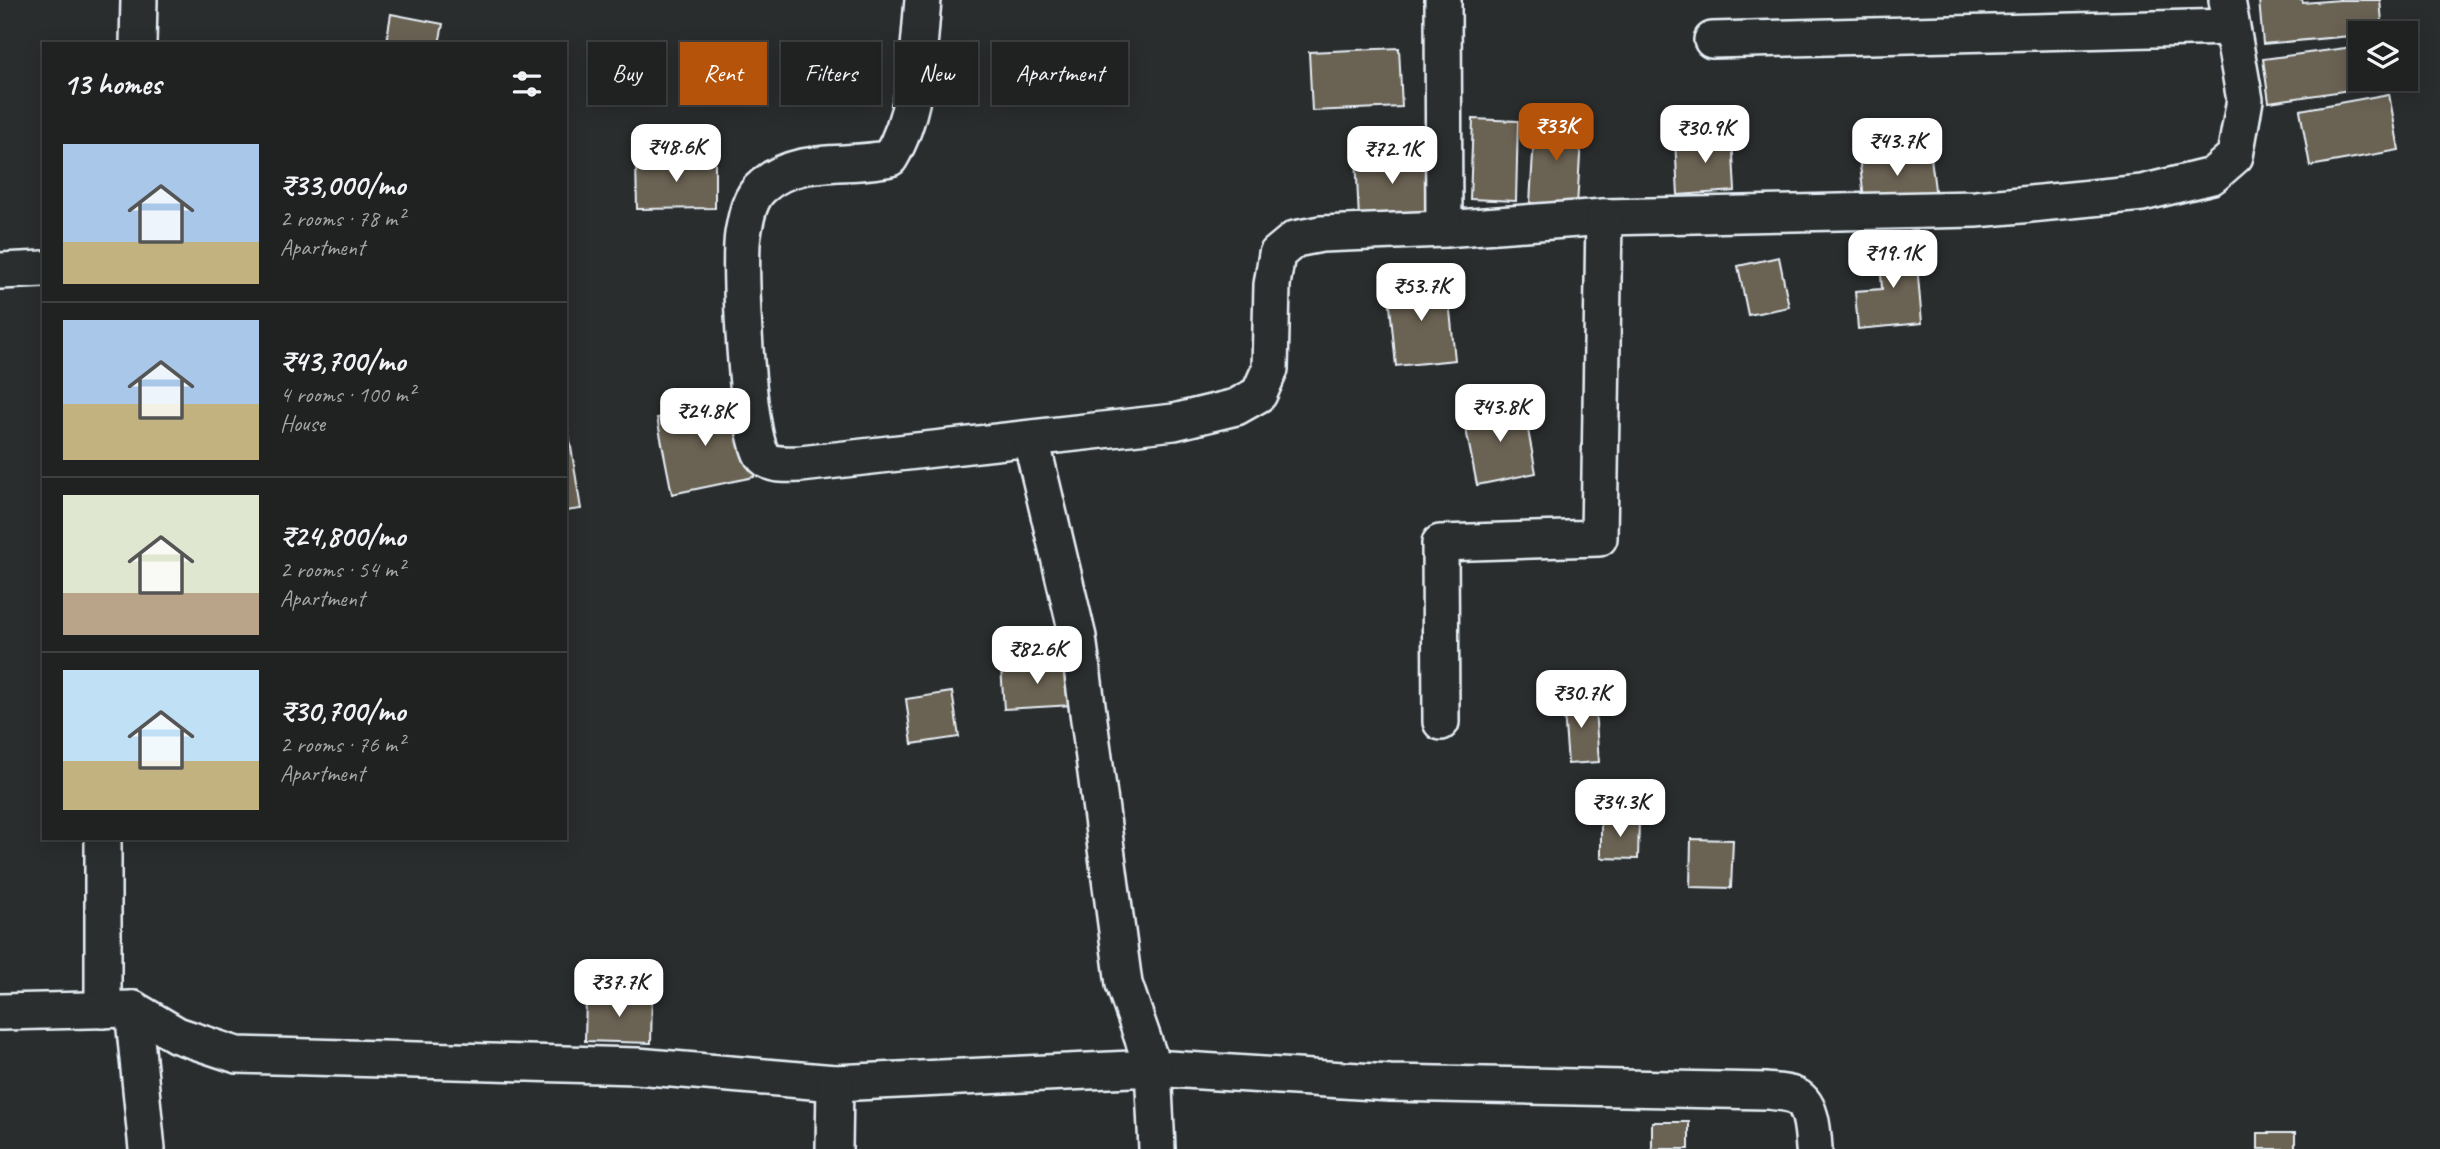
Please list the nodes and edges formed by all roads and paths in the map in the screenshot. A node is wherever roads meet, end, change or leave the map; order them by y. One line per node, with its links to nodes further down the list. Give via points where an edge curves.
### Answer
1 (139, 0): 6 (street)
2 (923, 0): 11 (street, via 915,85 905,127 890,158 814,164 781,172 760,187 750,205 741,261 747,382 756,444 766,460 802,464)
3 (1443, 0): 8 (street)
4 (2229, 13): 5 (street); 7 (street, via 2245,100 2235,156 2212,176 2142,193 1976,209)
5 (1712, 40)
6 (138, 42)
7 (1604, 217): 8 (street); 12 (street, via 1599,538 1440,543)
8 (1444, 229): 11 (street, via 1321,234 1295,239 1277,254 1270,369 1259,394 1236,407 1174,422)
9 (42, 269): 10 (street)
10 (0, 271)
11 (1031, 439): 16 (street, via 1078,636 1124,984)
12 (1441, 722)
13 (103, 840): 14 (street)
14 (118, 1010): 15 (street); 17 (street, via 237,1055 637,1066); 18 (street)
15 (0, 1012)
16 (1153, 1068): 17 (street); 20 (street); 21 (street, via 1390,1083 1793,1094 1808,1112)
17 (835, 1083): 19 (street)
18 (147, 1149)
19 (834, 1149)
20 (1157, 1149)
21 (1814, 1149)

